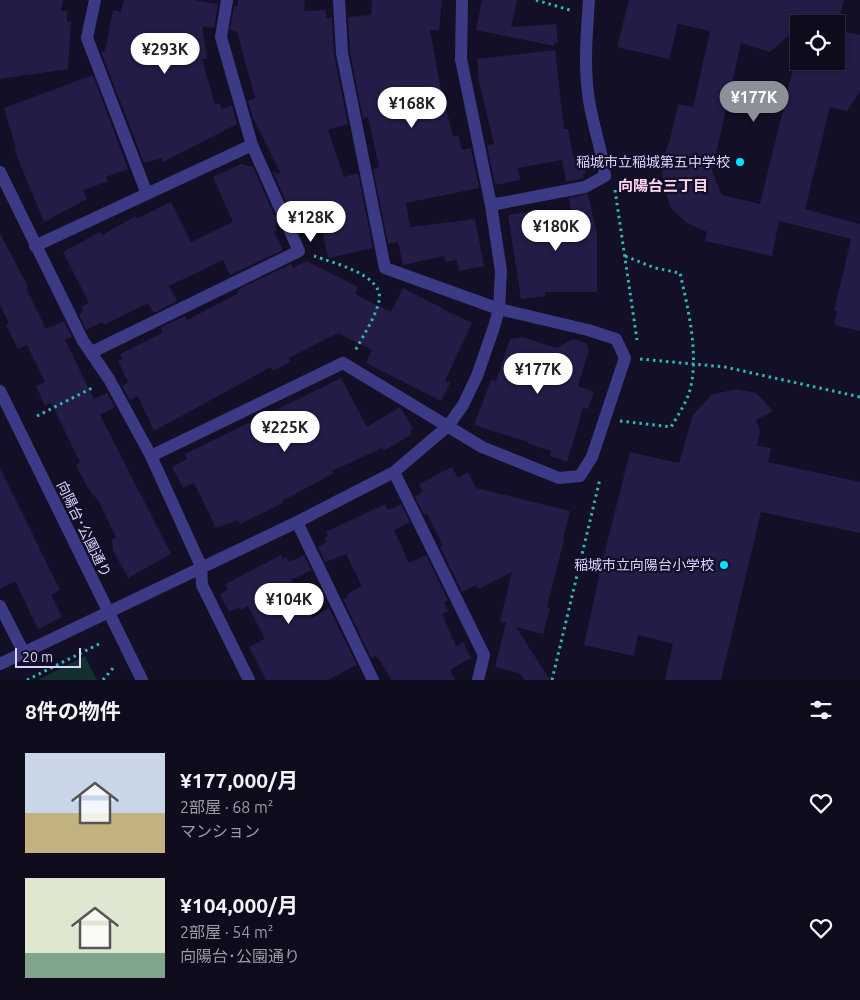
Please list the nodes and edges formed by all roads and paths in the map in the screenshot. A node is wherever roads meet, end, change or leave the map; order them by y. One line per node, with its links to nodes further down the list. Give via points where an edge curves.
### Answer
1 (95, 0): 10 (street, via 87,38)
2 (226, 0): 8 (street, via 221,37)
3 (339, 0): 15 (street, via 342,53 384,268)
4 (462, 0): 11 (street, via 461,59)
5 (536, 0): 7 (path)
6 (589, 0): 7 (street)
7 (588, 15): 11 (street, via 585,46 588,95 603,153 605,176 584,187)
8 (252, 145): 10 (street); 13 (street)
9 (0, 172): 12 (street)
10 (147, 194): 12 (street)
11 (491, 206): 15 (street, via 501,271)
12 (35, 246): 16 (street, via 83,341)
13 (300, 251): 16 (street); 19 (path, via 362,273 377,286 380,300)
14 (624, 256): 18 (path, via 680,273)
15 (499, 309): 17 (street, via 616,339); 25 (street, via 477,376)
16 (92, 352): 20 (street)
17 (624, 358): 18 (path); 25 (street, via 592,457 580,476 559,478 482,448)
18 (694, 364): 22 (path, via 725,367); 24 (path, via 688,395 671,427)
19 (348, 366): 25 (street); 26 (street, via 343,363)
20 (110, 379): 23 (path); 26 (street)
21 (0, 391): 31 (street, 向陽台･公園通り)
22 (860, 397)
23 (37, 416)
24 (616, 421)
25 (448, 426): 27 (street)
26 (151, 456): 29 (street)
27 (394, 472): 28 (street); 41 (street, via 484,655)
28 (297, 522): 29 (street); 40 (street)
29 (201, 566): 31 (street); 39 (street, via 202,585)
30 (0, 606): 33 (street)
31 (109, 612): 33 (street); 38 (street, 向陽台･公園通り)
32 (100, 644): 36 (path)
33 (24, 653): 34 (street)
34 (0, 664)
35 (113, 668): 37 (path)
36 (27, 680)
37 (103, 680)
38 (142, 680)
39 (249, 680)
40 (373, 680)
41 (478, 680)

